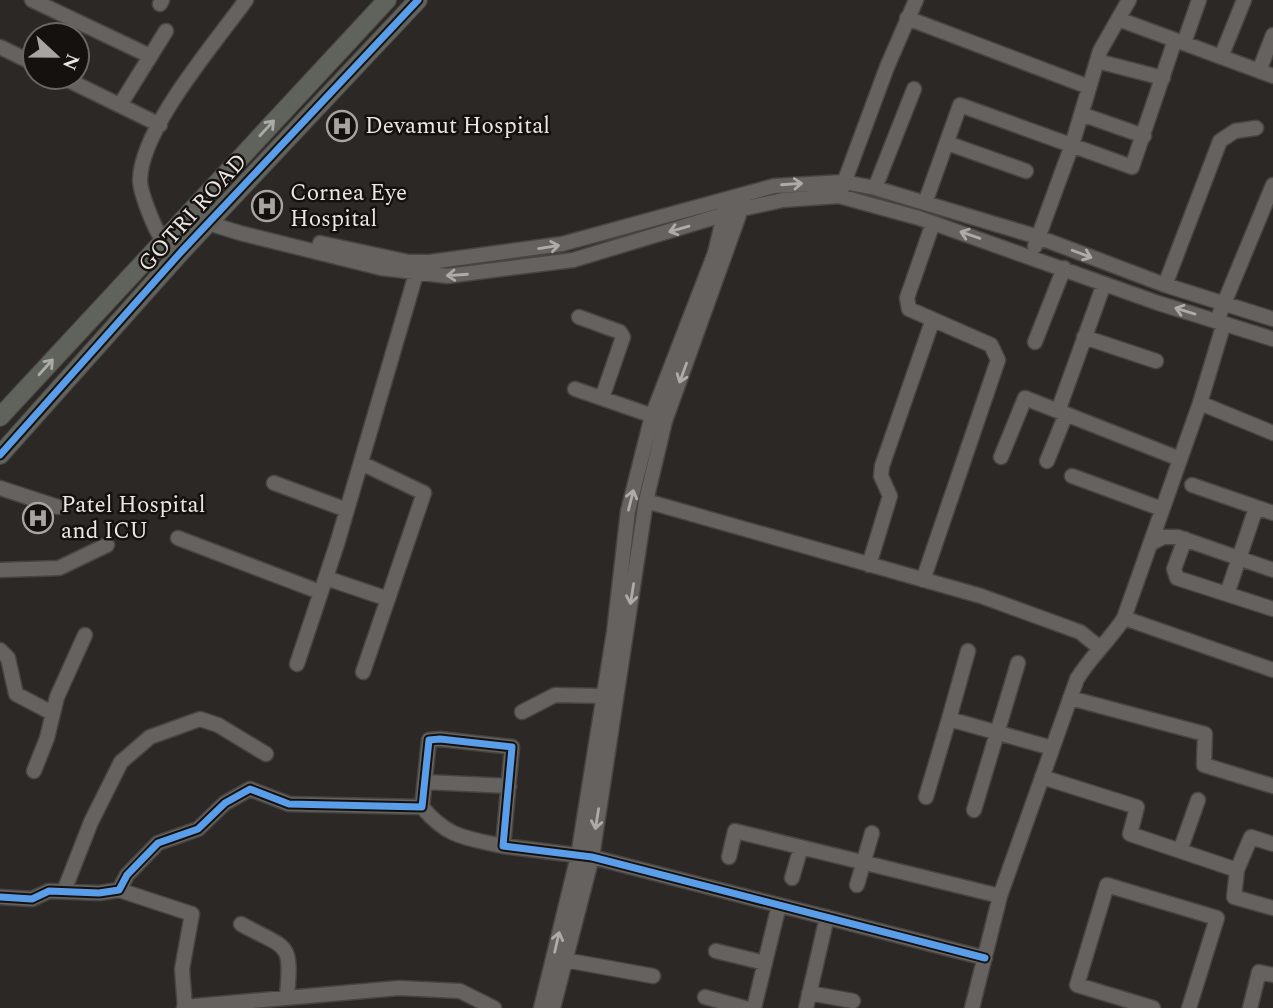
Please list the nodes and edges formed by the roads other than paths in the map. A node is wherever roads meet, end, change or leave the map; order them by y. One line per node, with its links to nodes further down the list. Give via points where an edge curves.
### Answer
1 (32, 0): 15 (street)
2 (246, 0): 29 (street)
3 (387, 0): 20 (main road, GOTRI ROAD)
4 (418, 0): 24 (main road, GOTRI ROAD)
5 (916, 0): 9 (street)
6 (1129, 0): 10 (street)
7 (1199, 0): 13 (street)
8 (1244, 0): 17 (street)
9 (907, 18): 23 (street); 35 (street)
10 (1118, 19): 13 (street); 18 (street)
11 (166, 31): 15 (street)
12 (1273, 35): 19 (street)
13 (1179, 41): 17 (street); 22 (street)
14 (0, 47): 16 (street)
15 (150, 56): 27 (street)
16 (21, 57)
17 (1221, 57): 19 (street)
18 (1097, 61): 22 (street); 23 (street)
19 (1259, 71): 21 (street)
20 (316, 75): 24 (main road); 42 (main road, GOTRI ROAD, one-way to 20)
21 (1273, 76)
22 (1163, 78): 31 (street)
23 (1089, 87): 28 (street)
24 (334, 89): 46 (main road, GOTRI ROAD)
25 (914, 89): 37 (street)
26 (90, 91): 27 (street)
27 (120, 106): 29 (street)
28 (1081, 114): 31 (street); 33 (street)
29 (160, 125): 49 (street, via 140,181)
30 (1256, 128): 55 (street, via 1235,131 1220,141)
31 (1143, 136): 33 (street, via 1132,167)
32 (947, 143): 33 (street, via 960,105); 34 (street); 41 (street)
33 (1072, 145): 48 (street)
34 (1026, 171)
35 (844, 182): 37 (street); 38 (street, one-way to 35, via 788,184); 40 (street)
36 (1273, 185): 45 (street)
37 (875, 188): 41 (street)
38 (746, 193): 39 (street); 43 (street)
39 (729, 197): 44 (street); 46 (street, one-way to 39, via 409,262 430,262 562,244)
40 (839, 197): 43 (street, via 783,200); 47 (street)
41 (925, 204): 48 (street)
42 (193, 207): 46 (street); 49 (main road, GOTRI ROAD)
43 (742, 209): 44 (street); 70 (street, one-way to 70)
44 (724, 215): 53 (street, one-way to 53, via 573,260 482,273); 70 (street)
45 (1267, 215): 56 (street)
46 (213, 218): 50 (main road, GOTRI ROAD); 53 (street, via 240,233)
47 (933, 223): 51 (street, one-way to 47); 59 (street, via 906,304 914,314)
48 (1038, 237): 51 (street); 55 (street, one-way to 55)
49 (162, 239): 50 (street); 69 (main road, GOTRI ROAD, one-way to 49)
50 (181, 253): 71 (main road, GOTRI ROAD)
51 (1031, 256): 52 (street)
52 (1064, 268): 54 (street); 63 (street)
53 (416, 274): 77 (street)
54 (1104, 284): 60 (street, one-way to 54); 61 (street)
55 (1165, 285): 56 (street)
56 (1223, 304): 58 (street); 60 (street)
57 (579, 317): 66 (street, via 624,337)
58 (1273, 319)
59 (932, 322): 93 (street, via 882,466 881,476 890,496); 97 (street, via 991,345 998,360)
60 (1221, 322): 62 (street); 67 (street)
61 (1084, 337): 64 (street); 68 (street)
62 (1273, 339)
63 (1035, 342)
64 (1156, 361)
65 (575, 389): 66 (street)
66 (602, 398): 70 (street)
67 (1200, 403): 72 (street); 75 (street)
68 (1062, 412): 74 (street, via 1025,398); 75 (street); 76 (street)
69 (1, 413): 71 (street)
70 (659, 418): 82 (street); 111 (street, one-way to 70, via 628,511)
71 (18, 432): 73 (main road, GOTRI ROAD)
72 (1273, 433)
73 (0, 455)
74 (1001, 457)
75 (1180, 459): 85 (street)
76 (1047, 461)
77 (361, 463): 86 (street); 100 (street, via 424,493)
78 (1072, 476): 85 (street)
79 (274, 483): 86 (street)
80 (1192, 485): 84 (street)
81 (0, 488): 83 (street)
82 (646, 501): 93 (street); 133 (street, one-way to 133)
83 (58, 507)
84 (1256, 508): 87 (street); 92 (street)
85 (1162, 509): 90 (street)
86 (347, 510): 96 (street)
87 (1273, 513)
88 (178, 538): 98 (street)
89 (1185, 539): 90 (street, via 1170,536); 92 (street); 99 (street, via 1174,569 1177,578)
90 (1150, 544): 102 (street)
91 (107, 545): 94 (street, via 59,568)
92 (1239, 559): 95 (street); 99 (street)
93 (869, 565): 97 (street)
94 (0, 570)
95 (1273, 570)
96 (326, 578): 98 (street); 100 (street)
97 (923, 580): 104 (street, via 1080,632)
98 (320, 592): 108 (street)
99 (1227, 594): 101 (street)
100 (388, 599): 110 (street)
101 (1273, 609)
102 (1124, 618): 104 (street); 109 (street)
103 (85, 635): 114 (street)
104 (1100, 648): 112 (street, via 1077,679)
105 (0, 650): 114 (street, via 8,658 16,694)
106 (968, 651): 115 (street)
107 (1018, 663): 116 (street)
108 (297, 664)
109 (1273, 670)
110 (363, 672)
111 (604, 696): 113 (street, via 555,695); 133 (street)
112 (1070, 698): 117 (street); 123 (street, via 1205,734 1204,765)
113 (522, 712)
114 (52, 713): 119 (street)
115 (949, 719): 116 (street); 124 (street)
116 (998, 733): 117 (street); 127 (street)
117 (1052, 748): 120 (street)
118 (266, 754): 140 (street, via 200,719 150,737 121,762)
119 (34, 771)
120 (1042, 777): 132 (street, via 1137,807 1130,834); 141 (street)
121 (425, 782): 122 (street); 122 (street, via 429,740 440,739 512,747); 126 (street)
122 (509, 786): 130 (street)
123 (1273, 786)
124 (926, 797)
125 (1198, 800): 132 (street)
126 (422, 807): 130 (street, via 451,834); 139 (street, via 289,804 250,789 225,803 198,829 158,843)
127 (974, 810)
128 (872, 833): 135 (street)
129 (1273, 844): 136 (street, via 1251,837)
130 (503, 846): 133 (street)
131 (801, 847): 134 (street, via 735,831); 135 (street); 137 (street)
132 (1180, 851): 136 (street)
133 (585, 856): 143 (street); 149 (street); 159 (street, one-way to 133)
134 (729, 857)
135 (864, 862): 138 (street); 141 (street)
136 (1237, 870): 144 (street, via 1234,897)
137 (792, 878)
138 (857, 885)
139 (119, 890): 140 (street); 157 (street, via 192,914 182,969)
140 (64, 891): 142 (street, via 32,898)
141 (1000, 896): 148 (street)
142 (0, 897)
143 (779, 905): 145 (street); 150 (street)
144 (1273, 908)
145 (827, 917): 148 (street); 153 (street)
146 (241, 924): 154 (street, via 287,951)
147 (716, 951): 150 (street)
148 (985, 958): 164 (street)
149 (565, 960): 152 (street); 160 (street)
150 (765, 963): 162 (street)
151 (1273, 975): 167 (street, via 1259,972)
152 (653, 976)
153 (809, 993): 156 (street); 163 (street)
154 (287, 996): 157 (street); 158 (street, via 411,988 460,991)
155 (705, 997): 161 (street)
156 (853, 1001)
157 (185, 1007)
158 (494, 1008)
159 (541, 1008)
160 (553, 1008)
161 (745, 1008)
162 (754, 1008)
163 (806, 1008)
164 (972, 1008)
165 (1153, 1008): 166 (street, via 1077,985 1107,885 1217,919)
166 (1189, 1008)
167 (1250, 1008)

